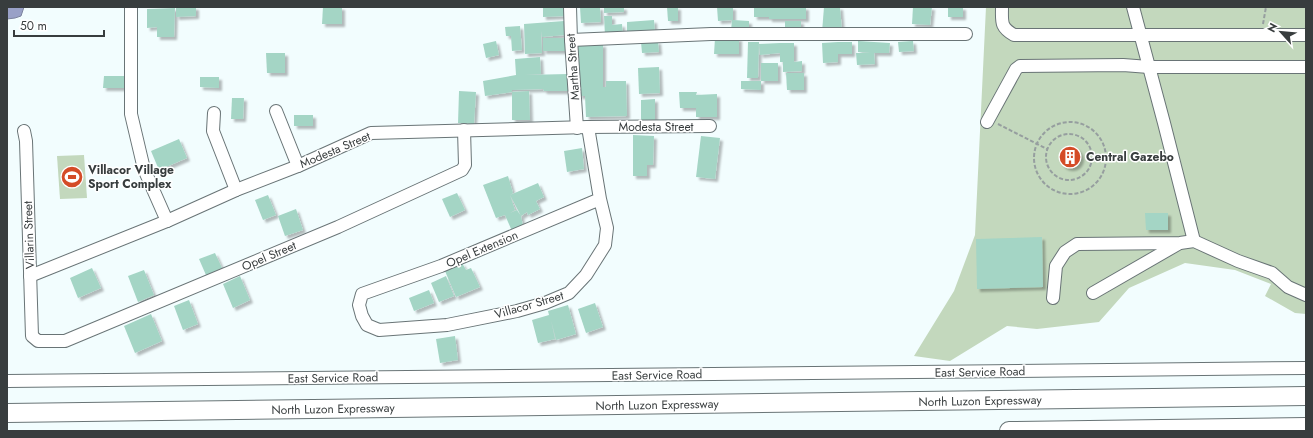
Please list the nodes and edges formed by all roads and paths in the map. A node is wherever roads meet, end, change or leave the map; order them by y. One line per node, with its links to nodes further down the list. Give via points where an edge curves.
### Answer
1 (131, 7): 25 (street, via 131,114 144,169)
2 (570, 7): 10 (street, Martha Street)
3 (1002, 7): 9 (street, via 1002,25 1014,35)
4 (1134, 7): 9 (street)
5 (1266, 7): 7 (path)
6 (966, 34): 10 (street, via 711,34)
7 (1261, 35): 8 (street); 9 (street)
8 (1306, 35)
9 (1141, 36): 11 (street)
10 (571, 40): 17 (street, Martha Street)
11 (1149, 67): 12 (street); 15 (street, via 1020,66); 26 (street)
12 (1306, 67)
13 (276, 110): 22 (street)
14 (214, 114): 23 (street, via 213,131)
15 (988, 120): 20 (path)
16 (710, 126): 17 (street, Modesta Street)
17 (582, 127): 18 (street, Modesta Street); 24 (street, Villacor Street)
18 (464, 130): 22 (street, Modesta Street, via 371,133); 33 (street, Opel Street, via 465,165 462,170 338,227 66,341)
19 (24, 131): 28 (street, Villarin Street)
20 (1036, 143): 20 (path, via 1046,130 1057,123 1082,123 1093,129 1101,139 1106,151 1106,163 1098,181 1088,189 1070,194 1058,192 1046,186 1038,176 1033,158); 21 (path)
21 (1047, 149): 21 (path, via 1048,167 1059,178 1074,179 1083,175 1090,166 1092,156 1089,146 1078,136 1058,136)
22 (298, 166): 23 (street, Modesta Street)
23 (236, 190): 25 (street, Modesta Street)
24 (600, 200): 30 (street, Opel Extension, via 441,266); 30 (street, Villacor Street, via 607,228 605,244 586,275 569,293 517,311 447,325 379,330 367,325 362,316 359,305)
25 (166, 221): 28 (street, Modesta Street)
26 (1194, 241): 27 (street); 31 (street, via 1272,273 1288,286)
27 (1180, 243): 29 (street); 32 (street, via 1077,244 1065,252 1056,266)
28 (30, 276): 33 (street, Villarin Street, via 32,336)
29 (1093, 293)
30 (362, 294)
31 (1306, 295)
32 (1053, 298)
33 (35, 339)
34 (1306, 368): 35 (street, East Service Road)
35 (7, 381)
36 (1306, 396): 37 (highway, North Luzon Expressway)
37 (7, 413)
38 (1306, 427): 39 (highway)
39 (1009, 431)

